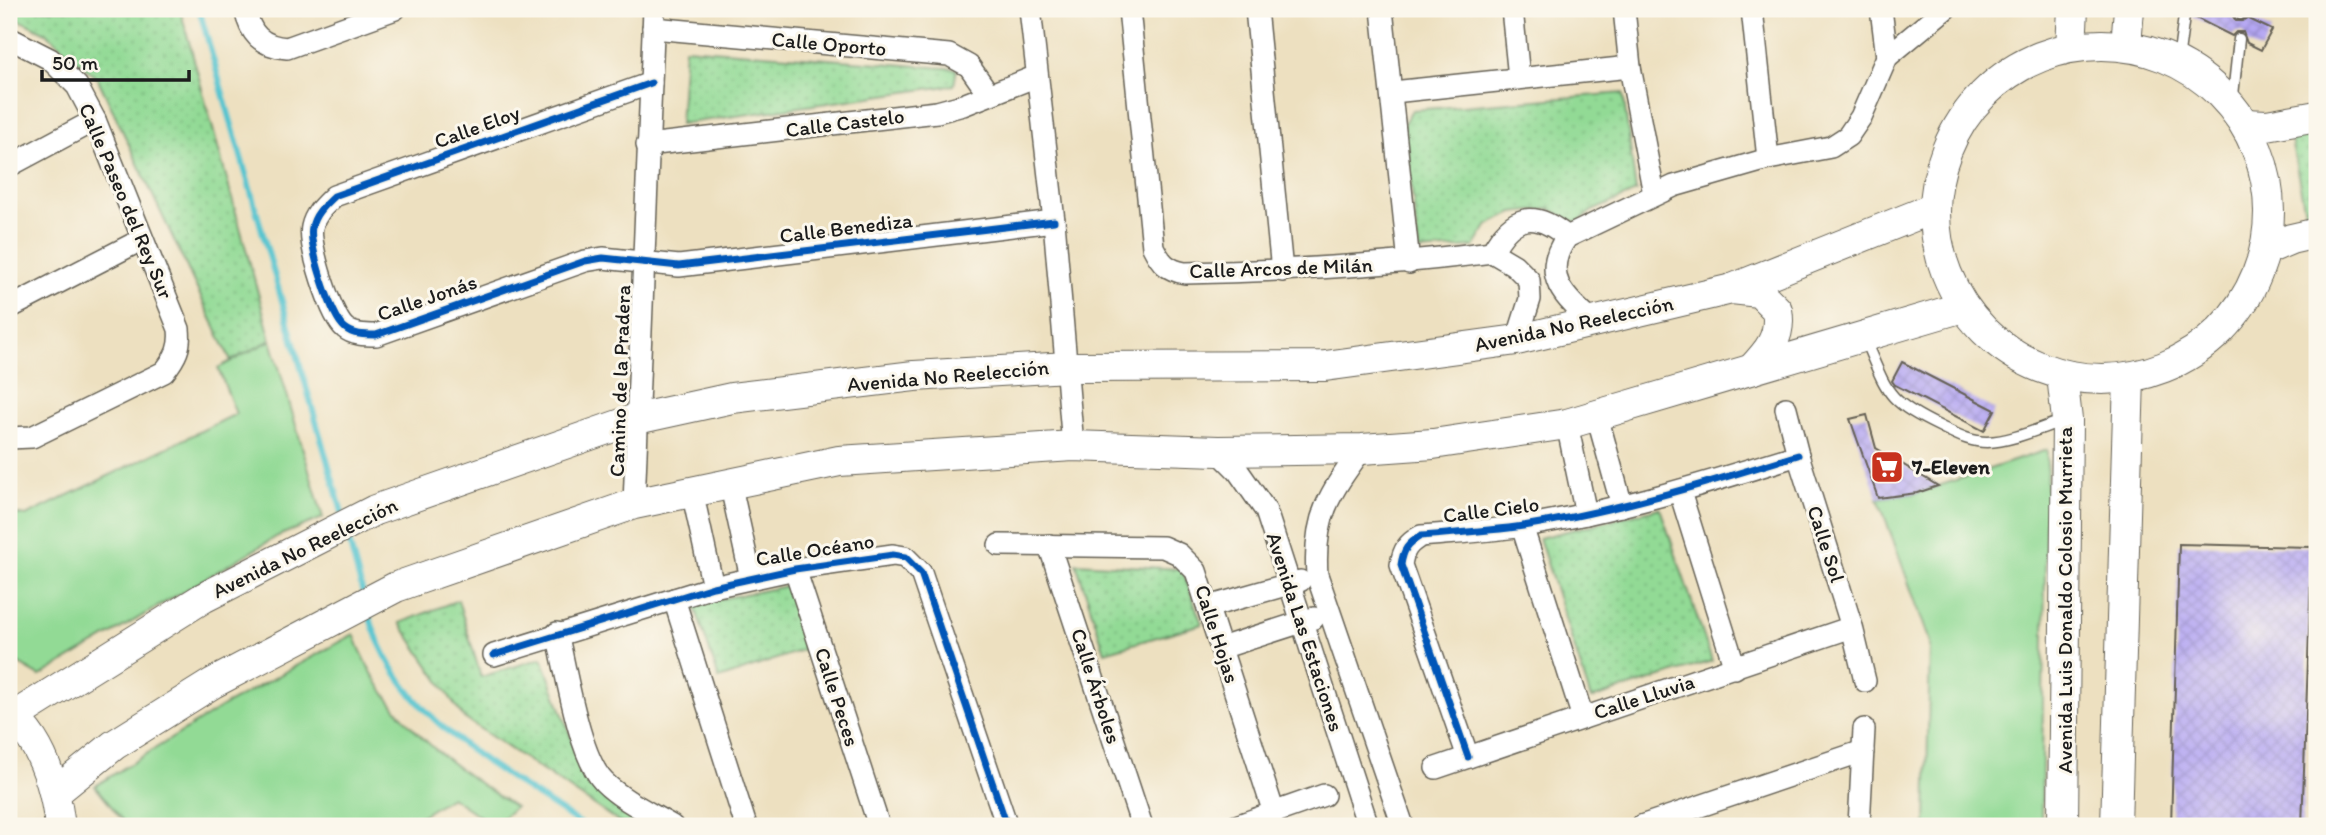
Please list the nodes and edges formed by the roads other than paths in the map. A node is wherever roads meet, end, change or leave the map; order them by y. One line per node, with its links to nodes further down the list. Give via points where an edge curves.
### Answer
1 (244, 9): 2 (street, via 253,32 271,47 287,48)
2 (395, 9)
3 (1030, 9): 23 (street)
4 (1129, 9): 45 (street, Calle Arcos de Milán, via 1153,247 1161,262 1171,271 1185,273)
5 (1256, 9): 45 (street)
6 (1382, 9): 26 (street)
7 (1512, 9): 24 (street)
8 (1624, 9): 22 (street)
9 (1752, 9): 32 (street)
10 (1881, 9): 20 (street)
11 (1945, 9): 20 (street)
12 (2073, 9): 19 (main road)
13 (2129, 9): 18 (main road)
14 (2185, 9): 21 (lane)
15 (653, 19): 25 (street, Camino de la Pradera); 27 (street, Calle Oporto, via 949,55 969,66)
16 (9, 37): 30 (street, Calle Paseo del Rey Sur, via 50,60 78,86)
17 (2239, 39): 28 (lane)
18 (2126, 45): 19 (main road); 21 (main road)
19 (2071, 47): 35 (main road, via 2028,61 1990,87 1968,113 1942,163)
20 (1887, 57): 32 (street, via 1848,136 1831,146)
21 (2178, 61): 28 (main road, via 2207,80)
22 (1630, 67): 24 (street); 34 (street)
23 (1037, 76): 27 (street, Calle Castelo); 37 (street)
24 (1519, 78): 26 (street)
25 (651, 83): 31 (street, Camino de la Pradera); 36 (street, Calle Eloy, via 334,196)
26 (1393, 92): 44 (street)
27 (988, 93): 31 (street, Calle Castelo, via 937,112)
28 (2239, 114): 29 (main road, via 2267,125); 41 (main road, via 2260,153 2268,185 2270,218)
29 (2317, 117)
30 (95, 120): 33 (street); 40 (street, Calle Paseo del Rey Sur)
31 (647, 145): 43 (street, Camino de la Pradera)
32 (1768, 159): 34 (street)
33 (9, 166)
34 (1654, 194): 39 (street)
35 (1934, 208): 48 (main road, Avenida No Reelección); 49 (main road, via 1937,243)
36 (319, 210): 43 (street, Calle Jonás, via 312,228 313,245 335,317 360,335 376,335 585,261)
37 (1054, 221): 43 (street, Calle Benediza, via 679,266); 54 (street)
38 (2317, 233): 41 (main road)
39 (1567, 237): 42 (street, via 1550,224 1533,219 1514,223); 46 (street, via 1558,249)
40 (141, 240): 50 (street); 63 (street, Calle Paseo del Rey Sur, via 179,328 176,358 164,372 32,437)
41 (2265, 250): 57 (main road, via 2251,288 2230,320 2167,366)
42 (1492, 252): 44 (street, Calle Arcos de Milán); 47 (street)
43 (642, 262): 60 (street, Camino de la Pradera)
44 (1409, 263): 45 (street, Calle Arcos de Milán)
45 (1282, 271)
46 (1555, 275): 47 (street); 51 (street, via 1566,299)
47 (1529, 280): 53 (street, via 1530,299)
48 (1732, 289): 51 (main road, Avenida No Reelección); 55 (main road, via 1759,292 1777,310 1776,337)
49 (1964, 307): 52 (main road); 56 (main road, via 1990,337 2024,360)
50 (9, 308)
51 (1594, 323): 53 (main road, Avenida No Reelección)
52 (1863, 337): 55 (main road); 61 (lane, via 1895,402 1966,439 2001,440)
53 (1517, 340): 54 (main road, Avenida No Reelección, via 1325,366)
54 (1069, 367): 60 (main road, Avenida No Reelección, via 914,376 810,388 732,398); 64 (street)
55 (1751, 370): 59 (main road)
56 (2062, 375): 57 (main road); 61 (main road, Avenida Luis Donaldo Colosio Murrieta)
57 (2129, 377): 113 (main road)
58 (1786, 408): 67 (street, Calle Sol)
59 (1597, 416): 62 (main road); 72 (street)
60 (636, 419): 71 (street, Camino de la Pradera); 92 (main road, Avenida No Reelección, via 375,510 203,598)
61 (2067, 419): 112 (main road, Avenida Luis Donaldo Colosio Murrieta)
62 (1567, 424): 65 (main road, via 1433,444); 73 (street)
63 (9, 438)
64 (1073, 446): 66 (main road); 68 (main road, via 839,461)
65 (1362, 449): 66 (main road); 78 (street, Avenida Las Estaciones, via 1332,490 1319,518)
66 (1218, 451): 80 (street, Avenida Las Estaciones, via 1266,511)
67 (1798, 455): 70 (street, Calle Cielo); 86 (street, Calle Sol)
68 (730, 482): 69 (main road); 79 (street)
69 (692, 491): 71 (main road); 81 (street)
70 (1680, 492): 72 (street, Calle Cielo); 90 (street)
71 (634, 504): 98 (main road, via 396,587 213,683 114,745)
72 (1622, 506): 73 (street, Calle Cielo)
73 (1586, 514): 74 (street, Calle Cielo)
74 (1522, 526): 93 (street); 96 (street, Calle Cielo, via 1422,536 1402,553 1401,565)
75 (999, 545): 76 (street, Calle Hojas)
76 (1049, 545): 83 (street, Calle Hojas, via 1163,547 1179,554 1196,571); 106 (street, Calle Árboles)
77 (795, 569): 79 (street, Calle Océano); 104 (street, Calle Peces); 105 (street, Calle Océano, via 893,555 914,564 921,573)
78 (1317, 575): 80 (street); 84 (street, Avenida Las Estaciones)
79 (751, 578): 81 (street, Calle Océano)
80 (1289, 585): 83 (street); 85 (street, Avenida Las Estaciones)
81 (713, 587): 82 (street, Calle Océano)
82 (674, 599): 87 (street, Calle Océano); 103 (street)
83 (1208, 607): 88 (street, Calle Hojas)
84 (1329, 613): 85 (street); 109 (street, Avenida Las Estaciones)
85 (1300, 622): 88 (street); 108 (street, Avenida Las Estaciones)
86 (1852, 627): 90 (street, Calle Lluvia); 91 (street, Calle Sol)
87 (557, 634): 89 (street, Calle Océano); 102 (street, via 595,771 622,795)
88 (1221, 648): 100 (street, Calle Hojas)
89 (494, 655)
90 (1735, 668): 93 (street, Calle Lluvia)
91 (1865, 681)
92 (11, 716): 98 (main road, via 40,752)
93 (1583, 718): 96 (street, Calle Lluvia)
94 (1864, 729): 95 (street)
95 (1863, 751): 110 (street); 111 (street)
96 (1468, 757): 97 (street, Calle Lluvia)
97 (1437, 768)
98 (56, 792): 101 (main road)
99 (1324, 796): 100 (street)
100 (1274, 813): 107 (street)
101 (60, 826)
102 (671, 826)
103 (746, 826)
104 (879, 826)
105 (1007, 826)
106 (1142, 826)
107 (1236, 826)
108 (1368, 826)
109 (1403, 826)
110 (1641, 826)
111 (1859, 826)
112 (2063, 826)
113 (2116, 826)

